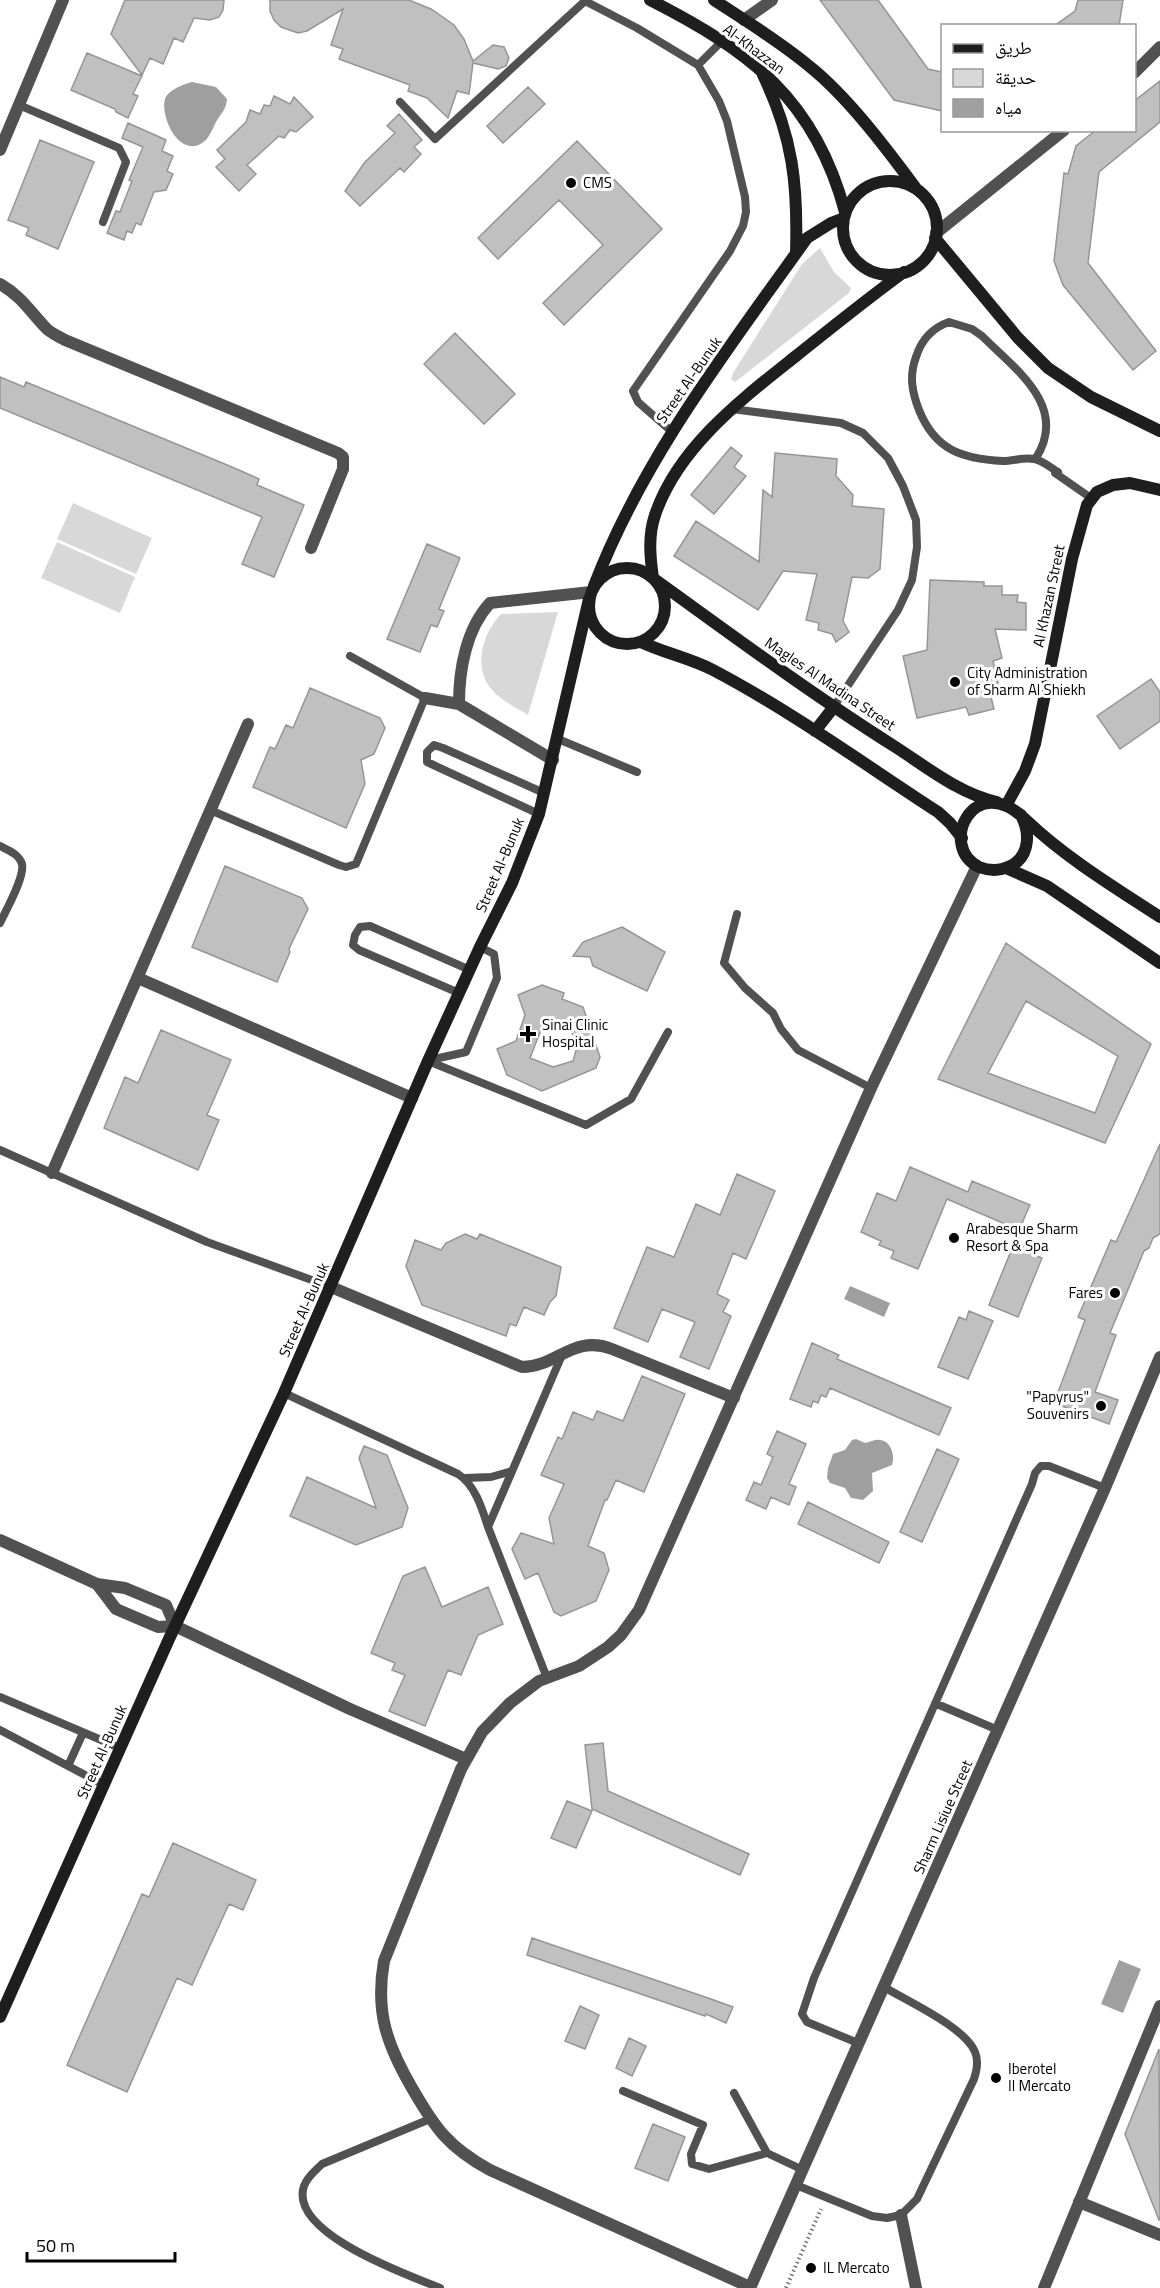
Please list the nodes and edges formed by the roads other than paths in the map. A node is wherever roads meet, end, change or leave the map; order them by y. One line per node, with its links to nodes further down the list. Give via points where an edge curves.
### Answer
1 (63, 0): 13 (street)
2 (650, 0): 7 (main road, Al-Khazzan)
3 (714, 0): 6 (main road, Al-Khazzan)
4 (772, 0): 6 (street)
5 (585, 1): 9 (lane); 12 (lane, via 435,139)
6 (744, 20): 16 (main road, Al-Khazzan, via 811,67 881,143)
7 (721, 42): 9 (lane); 10 (main road, Al-Khazzan)
8 (1160, 47): 11 (street)
9 (698, 65): 24 (lane, via 727,121 746,212 730,251 633,392 638,402)
10 (759, 68): 17 (main road, Al-Khazzan, via 814,132 838,184); 20 (main road, via 780,116 794,168)
11 (1136, 72)
12 (400, 102)
13 (19, 105): 15 (street); 18 (lane, via 119,148 126,162)
14 (1062, 132): 19 (street)
15 (1, 147)
16 (915, 188): 17 (main road, via 889,180 875,183 852,199); 19 (main road, via 932,208)
17 (844, 215): 20 (main road, Street Al-Bunuk, via 807,238); 21 (main road, via 844,239 854,258 876,273)
18 (102, 222)
19 (936, 236): 21 (main road, via 925,258); 25 (main road, via 1018,338 1048,368 1091,397)
20 (796, 254): 24 (main road, Street Al-Bunuk)
21 (904, 272): 23 (main road)
22 (0, 284): 29 (street, via 32,309 46,329 65,340 343,457 343,469)
23 (731, 409): 30 (main road, via 695,448 660,501 651,533); 36 (lane, via 841,423 863,433 888,458 916,520 918,547 912,580 898,610)
24 (672, 431): 31 (main road, Street Al-Bunuk, via 629,509)
25 (1160, 431)
26 (1036, 458): 26 (lane, via 1046,427 1044,407 1032,387 972,329 949,322 933,330 918,351 911,375 913,393 929,432 954,452 971,457 1003,461); 28 (lane)
27 (1160, 490): 28 (main road, via 1121,483)
28 (1091, 498): 43 (main road, Al Khazan Street, via 1083,512 1072,559 1035,744 1025,771)
29 (311, 548)
30 (653, 578): 31 (main road, via 642,570 620,568 601,578); 32 (main road, via 664,597 663,618 651,636); 36 (main road, Magles Al Madina Street)
31 (592, 593): 32 (main road, via 592,622 607,639 629,644); 35 (street, via 490,603 478,616 459,675); 39 (main road, Street Al-Bunuk)
32 (641, 642): 38 (main road, via 712,670)
33 (350, 656): 34 (lane)
34 (425, 698): 35 (street); 44 (lane, via 356,864 339,865)
35 (459, 704): 40 (street)
36 (832, 708): 38 (main road); 43 (main road, Magles Al Madina Street, via 948,781)
37 (248, 723): 44 (street)
38 (815, 731): 47 (main road, via 938,812)
39 (558, 738): 40 (main road, Street Al-Bunuk); 41 (lane)
40 (553, 760): 42 (main road, Street Al-Bunuk)
41 (637, 772)
42 (544, 793): 46 (main road, Street Al-Bunuk); 46 (lane, via 444,748 434,745 427,752 427,762)
43 (1002, 803): 45 (main road); 47 (main road, via 978,806 971,812 961,829)
44 (210, 810): 57 (street)
45 (1021, 815): 50 (main road, via 1028,833 1025,852); 52 (main road, via 1075,861)
46 (537, 820): 54 (main road, Street Al-Bunuk)
47 (962, 838): 49 (main road, via 965,854)
48 (0, 846): 53 (lane, via 14,852 22,864 21,876)
49 (977, 866): 50 (main road, via 996,871); 61 (street)
50 (1006, 868): 55 (main road, via 1047,886)
51 (737, 914): 61 (lane, via 724,963 773,1012 798,1050)
52 (1160, 917)
53 (0, 923)
54 (480, 947): 56 (main road, Street Al-Bunuk); 60 (lane, via 494,954 497,978 466,1052)
55 (1160, 963)
56 (470, 970): 58 (main road, Street Al-Bunuk); 58 (lane, via 370,926 360,927 355,935 353,945 359,950)
57 (138, 978): 62 (street); 64 (street)
58 (459, 993): 60 (main road, Street Al-Bunuk)
59 (668, 1032): 60 (lane, via 631,1099 586,1125)
60 (428, 1061): 62 (main road, Street Al-Bunuk)
61 (871, 1088): 69 (street)
62 (412, 1098): 65 (main road, Street Al-Bunuk)
63 (0, 1150): 64 (lane)
64 (52, 1173): 65 (lane, via 207,1242)
65 (331, 1287): 66 (street, via 513,1364 532,1367); 68 (main road, Street Al-Bunuk)
66 (563, 1353): 69 (street, via 585,1345 603,1346); 70 (lane)
67 (1160, 1357): 72 (street, Sharm Lisiue Street)
68 (284, 1393): 71 (lane); 76 (main road, Street Al-Bunuk)
69 (734, 1398): 77 (street, via 639,1610 621,1635 594,1658)
70 (512, 1471): 71 (lane); 73 (lane)
71 (465, 1478): 73 (lane)
72 (1105, 1488): 79 (lane, via 1050,1466 1041,1466 1035,1473); 81 (street, Sharm Lisiue Street)
73 (488, 1527): 77 (lane)
74 (0, 1540): 75 (street)
75 (97, 1584): 76 (street, via 116,1610 158,1627); 76 (street, via 125,1588 166,1605)
76 (175, 1626): 83 (main road, Street Al-Bunuk); 84 (street)
77 (547, 1678): 84 (street, via 524,1691 496,1716)
78 (0, 1698): 82 (lane)
79 (937, 1704): 81 (lane); 90 (lane, via 814,1978 802,2014 807,2022)
80 (0, 1730): 85 (lane)
81 (998, 1730): 87 (street, Sharm Lisiue Street)
82 (83, 1733): 83 (lane); 85 (lane)
83 (120, 1749): 86 (main road, Street Al-Bunuk)
84 (466, 1759): 93 (street, via 384,1962 382,1977 381,2010 390,2045)
85 (68, 1766): 86 (lane)
86 (104, 1785): 89 (main road, Street Al-Bunuk)
87 (884, 1987): 90 (street, Sharm Lisiue Street); 98 (lane, via 956,2029 969,2042 978,2066 917,2199)
88 (1160, 2006): 97 (street)
89 (0, 2017)
90 (858, 2043): 95 (street, Sharm Lisiue Street)
91 (623, 2091): 94 (lane, via 703,2125 691,2154 692,2164 709,2169)
92 (734, 2093): 94 (lane)
93 (430, 2119): 100 (lane, via 321,2164 303,2188 306,2211 351,2249); 101 (street, via 457,2149 490,2170)
94 (767, 2154): 95 (lane)
95 (803, 2170): 96 (street, Sharm Lisiue Street)
96 (796, 2185): 98 (lane, via 872,2217); 101 (street, Sharm Lisiue Street)
97 (1079, 2202): 99 (street); 103 (street)
98 (902, 2215): 102 (street)
99 (1160, 2235)
100 (440, 2288)
101 (750, 2288)
102 (916, 2288)
103 (1044, 2288)

